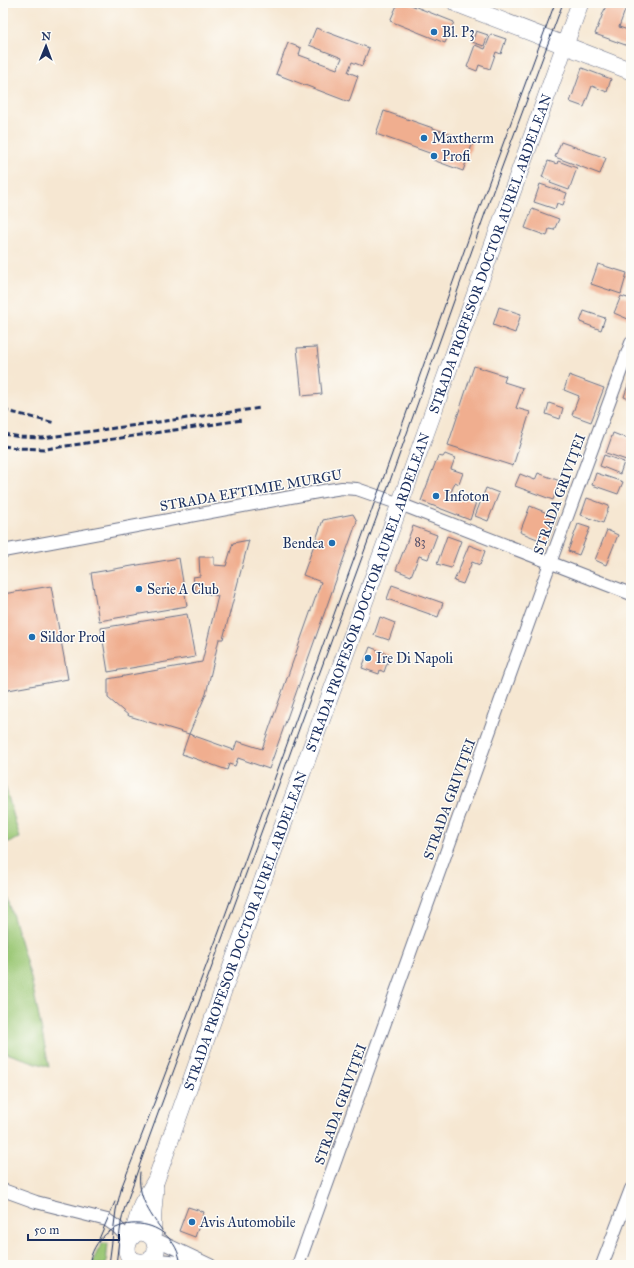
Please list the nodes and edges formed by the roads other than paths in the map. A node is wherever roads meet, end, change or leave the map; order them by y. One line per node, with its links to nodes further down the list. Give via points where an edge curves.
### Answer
1 (456, 3): 3 (main road)
2 (580, 3): 3 (main road, STRADA PROFESOR DOCTOR AUREL ARDELEAN)
3 (565, 45): 4 (main road); 6 (main road, STRADA PROFESOR DOCTOR AUREL ARDELEAN)
4 (631, 71)
5 (631, 343): 8 (street, STRADA GRIVIȚEI)
6 (400, 504): 7 (street, STRADA EFTIMIE MURGU, via 357,489 333,489); 8 (street, STRADA EFTIMIE MURGU); 10 (main road, STRADA PROFESOR DOCTOR AUREL ARDELEAN)
7 (3, 551)
8 (550, 563): 9 (street, STRADA EFTIMIE MURGU); 18 (street, STRADA GRIVIȚEI)
9 (631, 594)
10 (156, 1180): 13 (main road, STRADA PROFESOR DOCTOR AUREL ARDELEAN); 14 (main road, STRADA PROFESOR DOCTOR AUREL ARDELEAN, via 142,1204)
11 (3, 1190): 14 (street, via 36,1202 107,1220 117,1227)
12 (631, 1190): 19 (street)
13 (153, 1238): 14 (main road, via 147,1233 135,1234); 15 (main road, via 157,1247); 17 (street)
14 (129, 1248): 15 (main road, via 132,1259 137,1262)
15 (150, 1261): 16 (street, via 190,1262)
16 (202, 1265)
17 (210, 1265)
18 (298, 1265)
19 (602, 1265)

